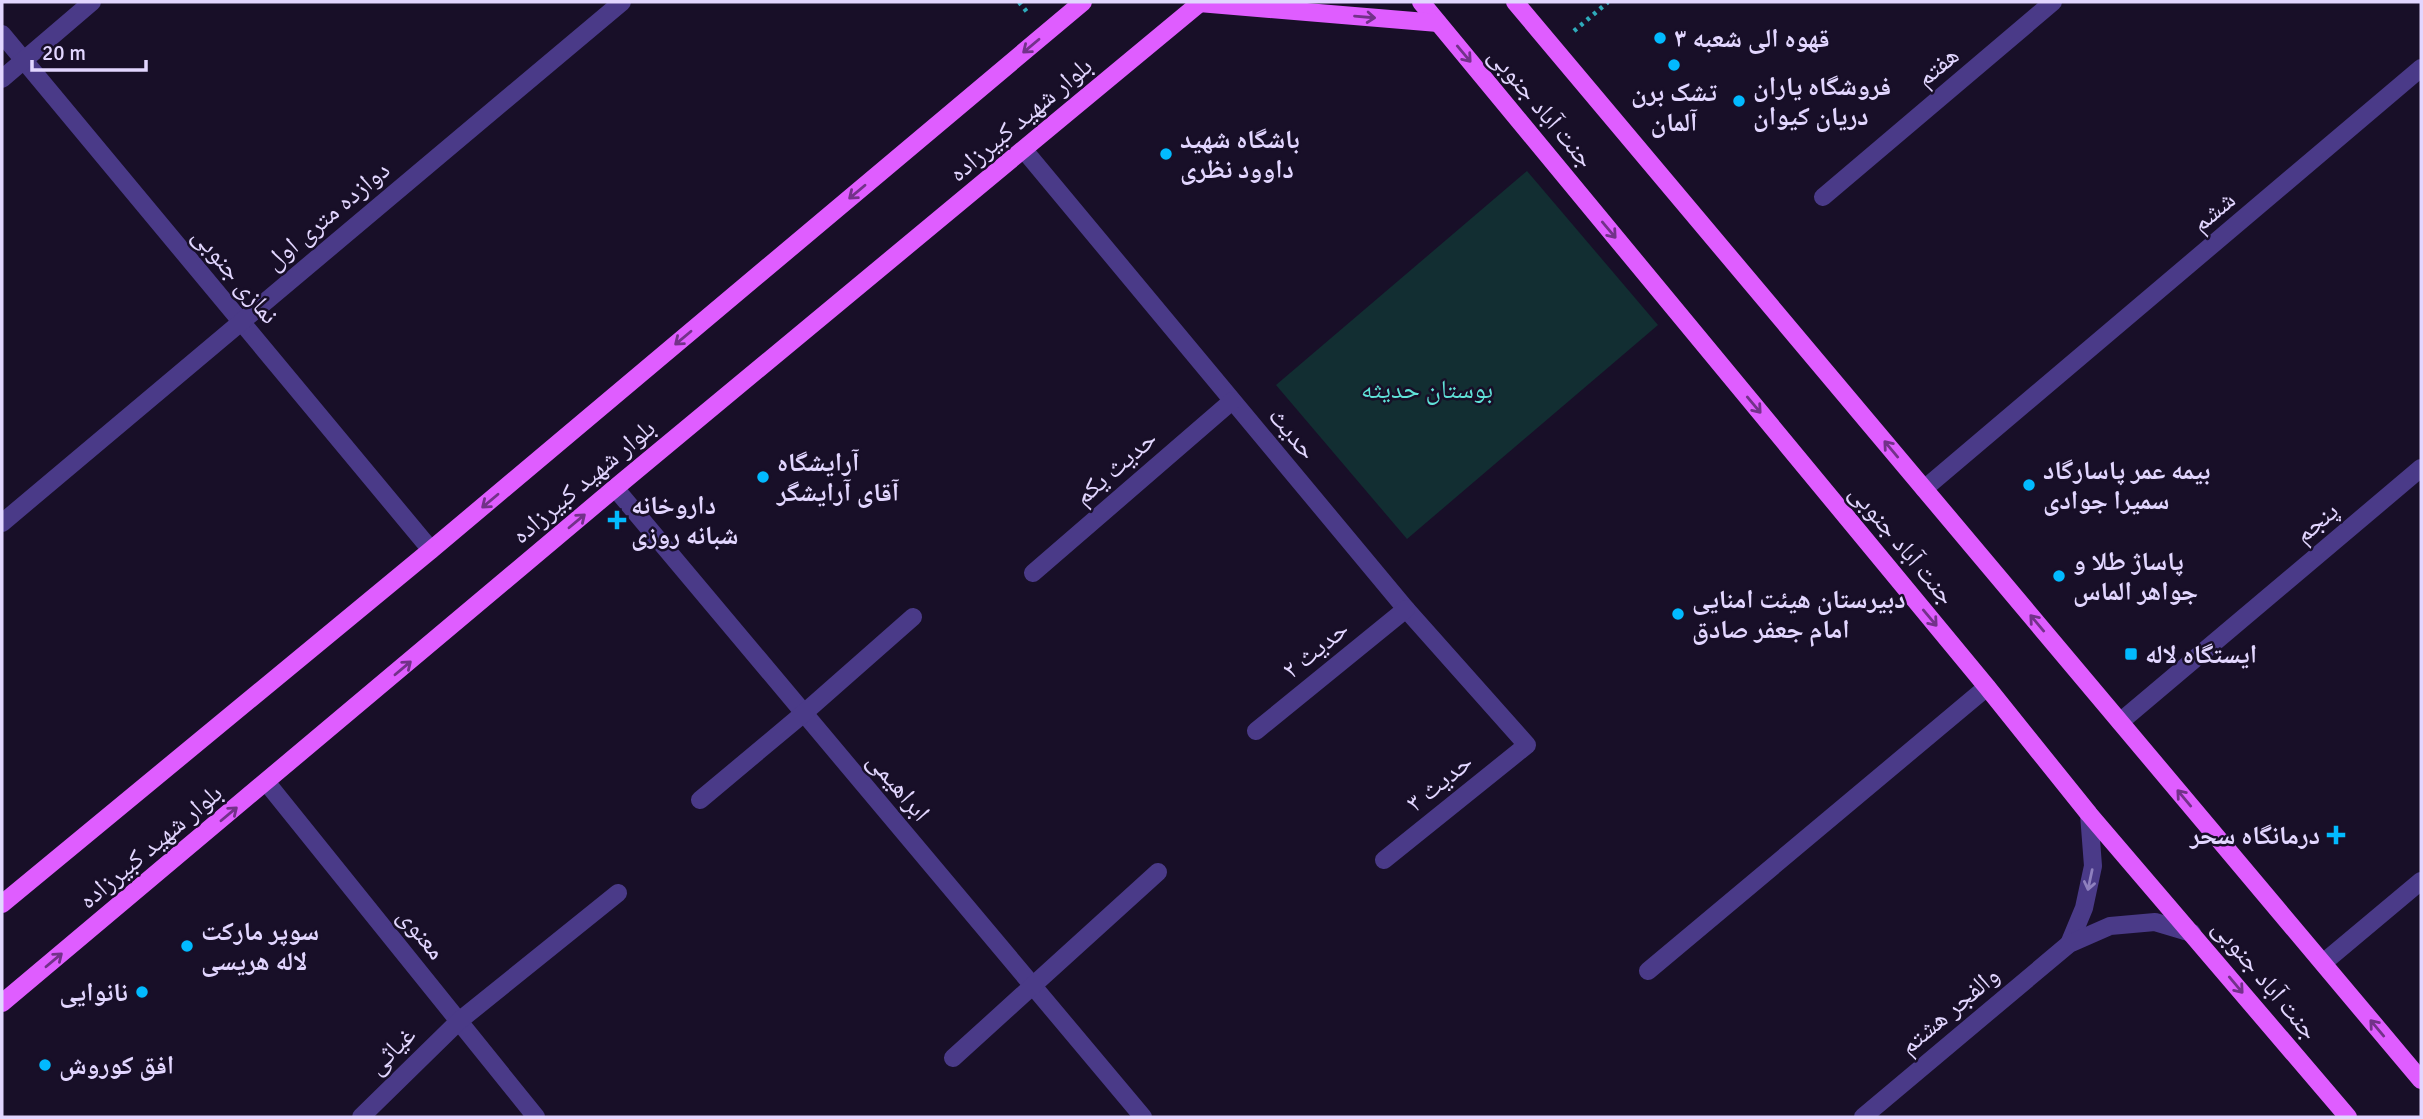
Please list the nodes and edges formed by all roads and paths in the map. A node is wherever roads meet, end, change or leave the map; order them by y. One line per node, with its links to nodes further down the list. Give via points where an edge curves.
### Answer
1 (92, 2): 12 (street)
2 (622, 2): 17 (street, دوازده متری اول)
3 (1083, 2): 23 (main road, بلوار شهید کبیرزاده, one-way to 23)
4 (1200, 2): 9 (main road, one-way to 9); 15 (main road, بلوار شهید کبیرزاده)
5 (1421, 2): 9 (main road, جنت آباد جنوبی)
6 (1515, 2): 11 (main road, جنت آباد جنوبی)
7 (1608, 2): 11 (path)
8 (2053, 2): 16 (street, هفتم)
9 (1438, 23): 27 (main road, جنت آباد جنوبی, one-way to 27)
10 (2, 34): 12 (street, نمازی جنوبی)
11 (1554, 48): 21 (main road, جنت آباد جنوبی, one-way to 11)
12 (24, 60): 14 (street); 17 (street, نمازی جنوبی)
13 (2421, 68): 21 (street, ششم)
14 (2, 79)
15 (1024, 150): 18 (street, حدیث); 20 (main road, بلوار شهید کبیرزاده)
16 (1823, 197)
17 (241, 322): 22 (street, دوازده متری اول); 23 (street, نمازی جنوبی)
18 (1232, 401): 24 (street, حدیث یکم); 25 (street, حدیث)
19 (2421, 468): 29 (street, پنجم)
20 (615, 488): 28 (street, ابراهیمی); 32 (main road, بلوار شهید کبیرزاده, one-way to 20)
21 (1924, 489): 29 (main road, جنت آباد جنوبی, one-way to 21)
22 (2, 523)
23 (430, 550): 39 (main road, بلوار شهید کبیرزاده)
24 (1033, 573)
25 (1406, 608): 30 (street, حدیث ۲); 31 (street, حدیث)
26 (913, 617): 28 (street)
27 (1987, 687): 34 (main road, جنت آباد جنوبی); 43 (street)
28 (804, 713): 33 (street); 44 (street, ابراهیمی)
29 (2120, 722): 42 (main road, جنت آباد جنوبی, one-way to 29)
30 (1256, 731)
31 (1527, 745): 35 (street, حدیث ۳)
32 (267, 783): 45 (main road, بلوار شهید کبیرزاده, one-way to 32); 46 (street, معنوی)
33 (700, 800)
34 (2089, 814): 40 (main road, جنت آباد جنوبی); 41 (street, one-way to 41, via 2093,866 2084,908)
35 (1384, 860)
36 (1158, 872): 44 (street)
37 (2421, 881): 42 (street)
38 (618, 893): 46 (street, غیاثی)
39 (2, 904)
40 (2192, 933): 41 (street, via 2155,922 2110,926); 53 (main road, جنت آباد جنوبی, one-way to 53)
41 (2068, 944): 52 (street, والفجر هشتم)
42 (2323, 963): 48 (main road, جنت آباد جنوبی, one-way to 42)
43 (1648, 971)
44 (1032, 985): 47 (street); 51 (street, ابراهیمی)
45 (2, 1003)
46 (459, 1021): 49 (street, غیاثی); 50 (street, معنوی)
47 (953, 1058)
48 (2421, 1080)
49 (361, 1117)
50 (536, 1117)
51 (1143, 1117)
52 (1863, 1117)
53 (2348, 1117)

